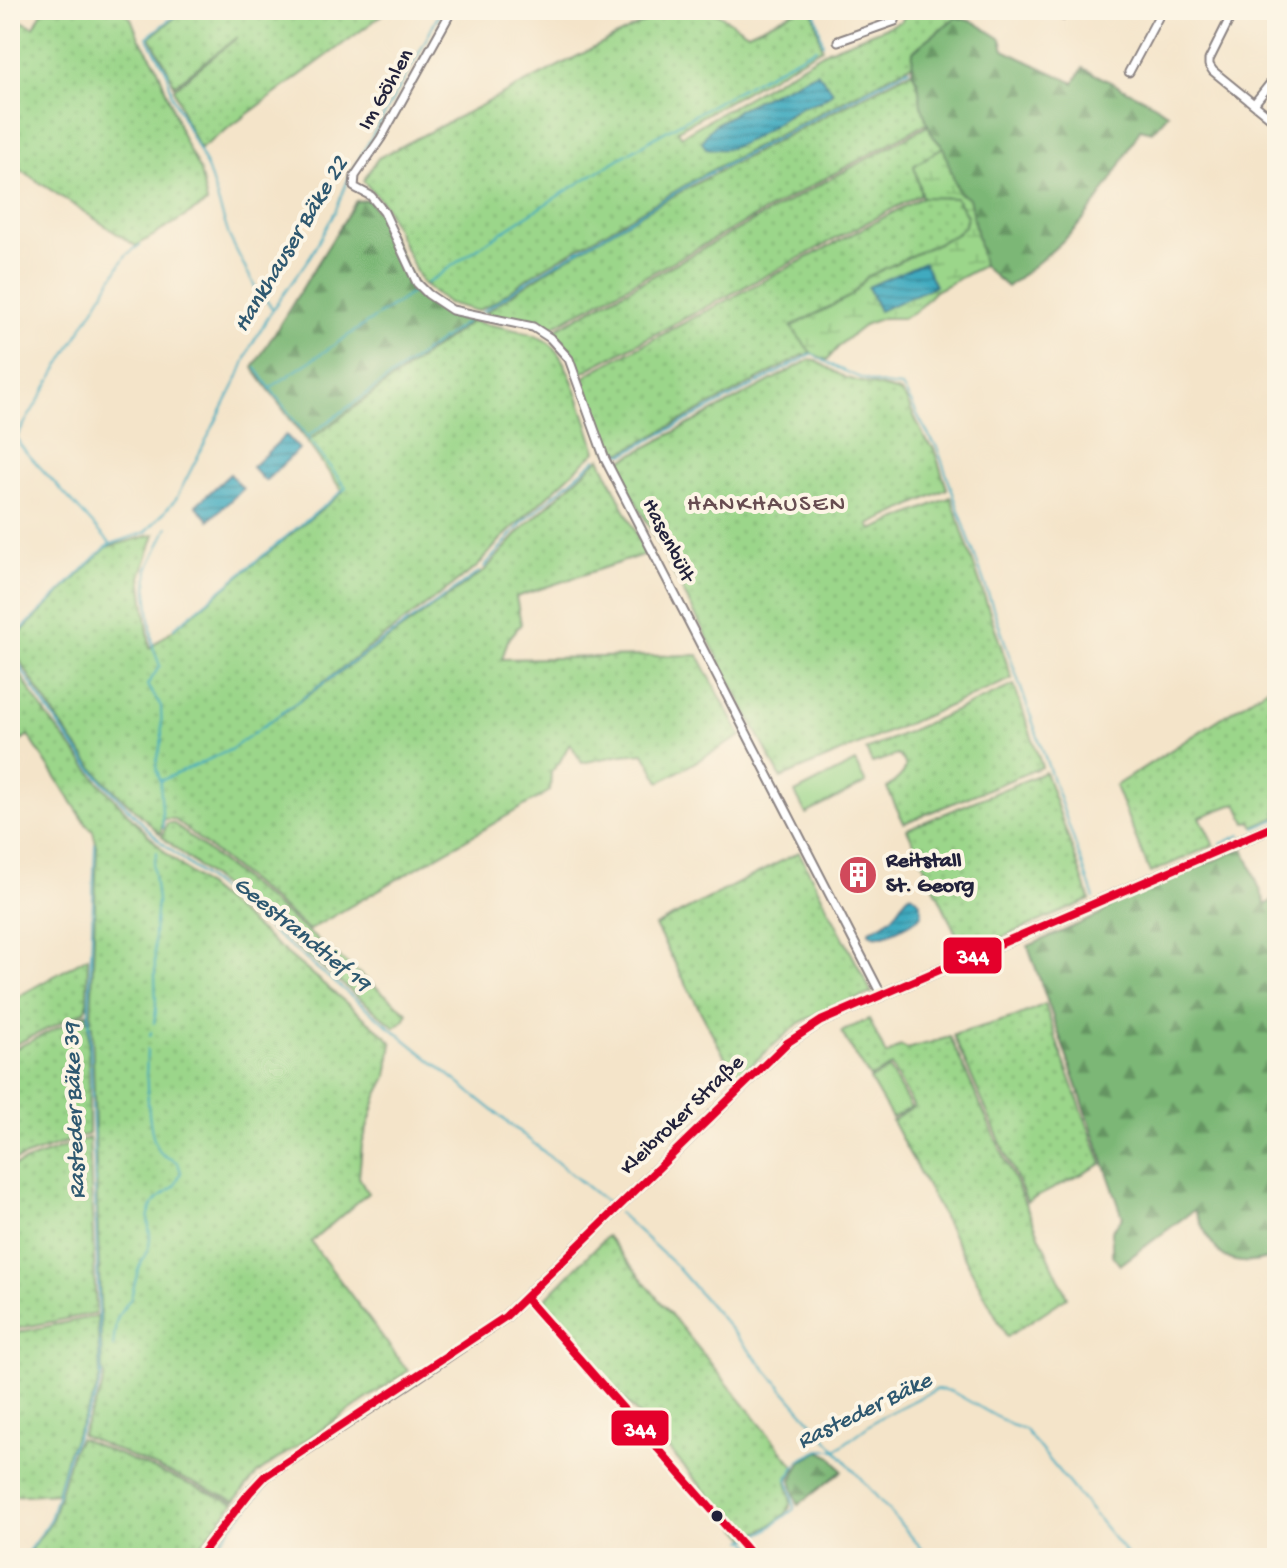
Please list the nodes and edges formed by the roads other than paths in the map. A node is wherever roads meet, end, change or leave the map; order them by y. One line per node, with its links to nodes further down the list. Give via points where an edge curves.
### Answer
1 (452, 10): 10 (street, Im Göhlen, via 355,176)
2 (897, 10): 5 (street, via 895,21)
3 (1162, 10): 6 (street)
4 (1234, 10): 8 (street, via 1209,65)
5 (838, 41)
6 (1129, 72)
7 (1277, 75): 8 (street)
8 (1254, 104): 9 (street)
9 (1277, 123)
10 (354, 187): 12 (street, Hasenbült, via 384,212 417,283 428,294 452,310 533,327 569,359 605,459)
11 (1277, 825): 12 (street, Kleibroker Straße)
12 (882, 996): 13 (street, Kleibroker Straße, via 821,1021 787,1043)
13 (526, 1298): 14 (street, Kleibroker Straße, via 482,1333 265,1476); 15 (street)
14 (198, 1558)
15 (754, 1558)

